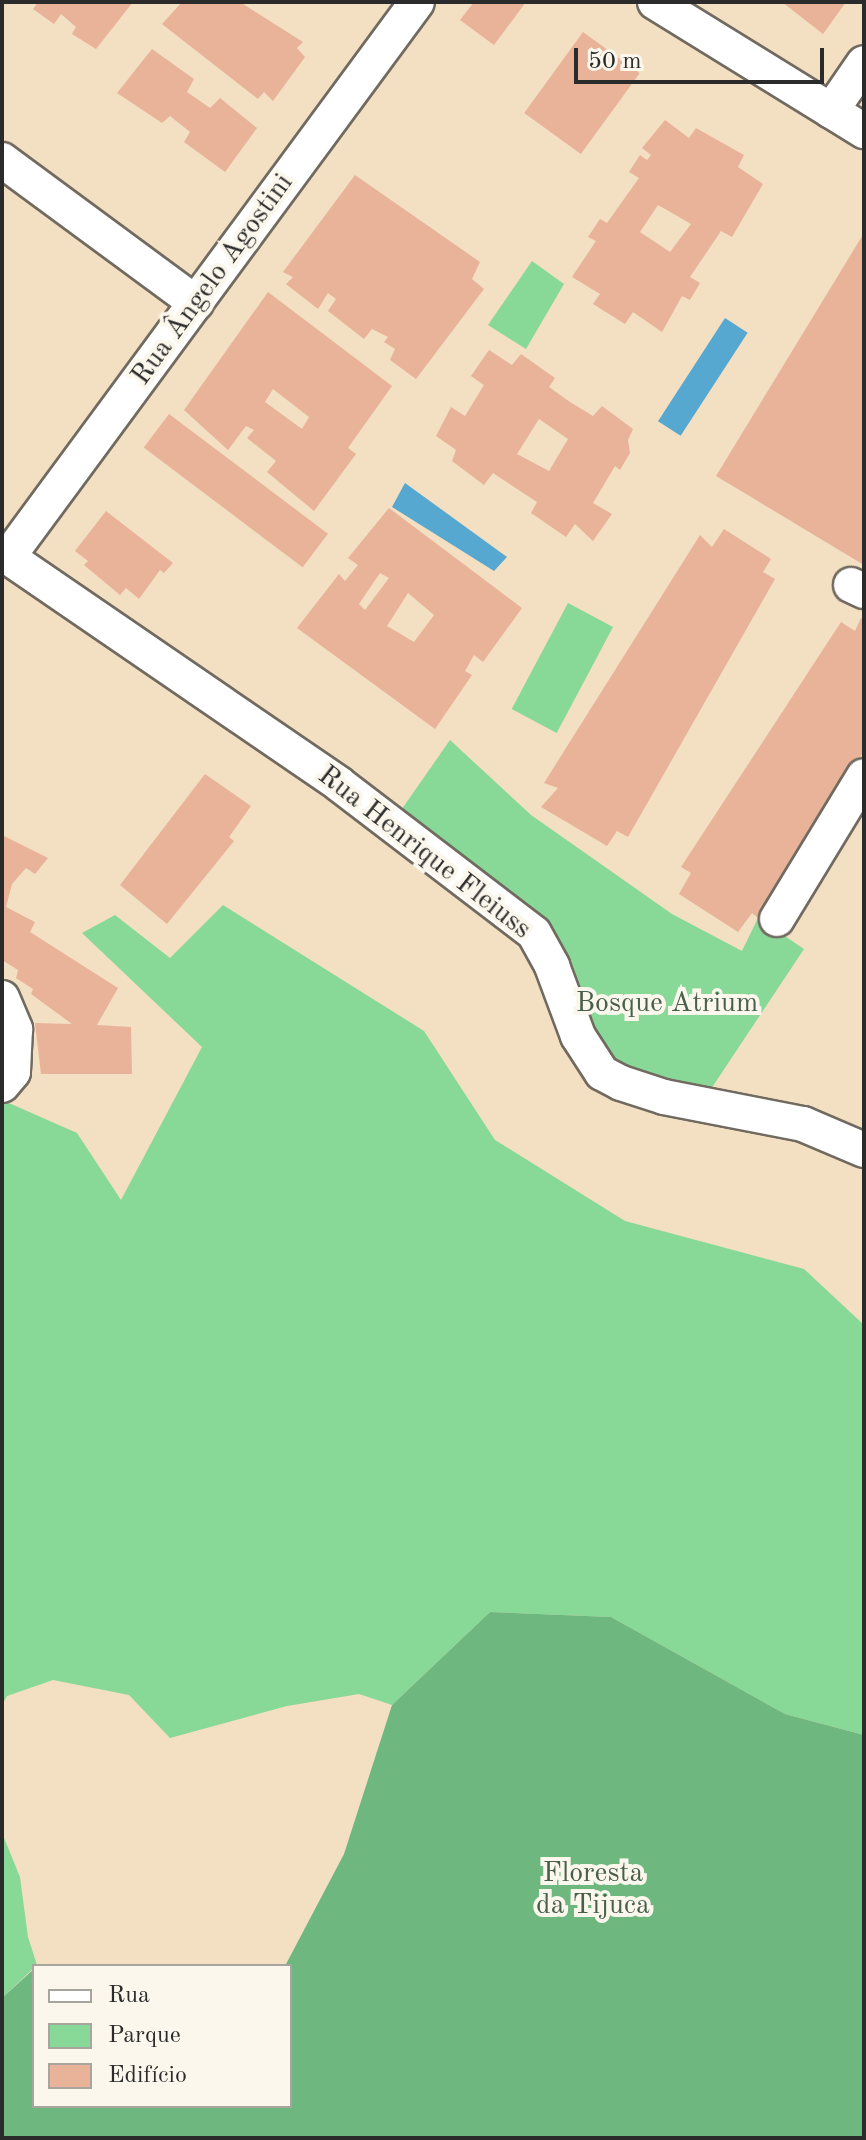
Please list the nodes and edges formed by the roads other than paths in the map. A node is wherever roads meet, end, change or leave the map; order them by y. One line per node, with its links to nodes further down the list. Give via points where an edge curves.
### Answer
1 (417, 2): 7 (street, Rua Ângelo Agostini)
2 (655, 2): 4 (street)
3 (864, 63): 4 (street)
4 (831, 111): 5 (street)
5 (864, 131)
6 (2, 160): 7 (street)
7 (196, 303): 8 (street, Rua Ângelo Agostini)
8 (5, 555): 13 (street, Rua Henrique Fleiuss, via 339,784 534,933 578,1036 602,1073 664,1097 803,1124)
9 (864, 776): 10 (street)
10 (777, 919)
11 (2, 998): 12 (street, via 15,1029 13,1072)
12 (2, 1085)
13 (864, 1150)

